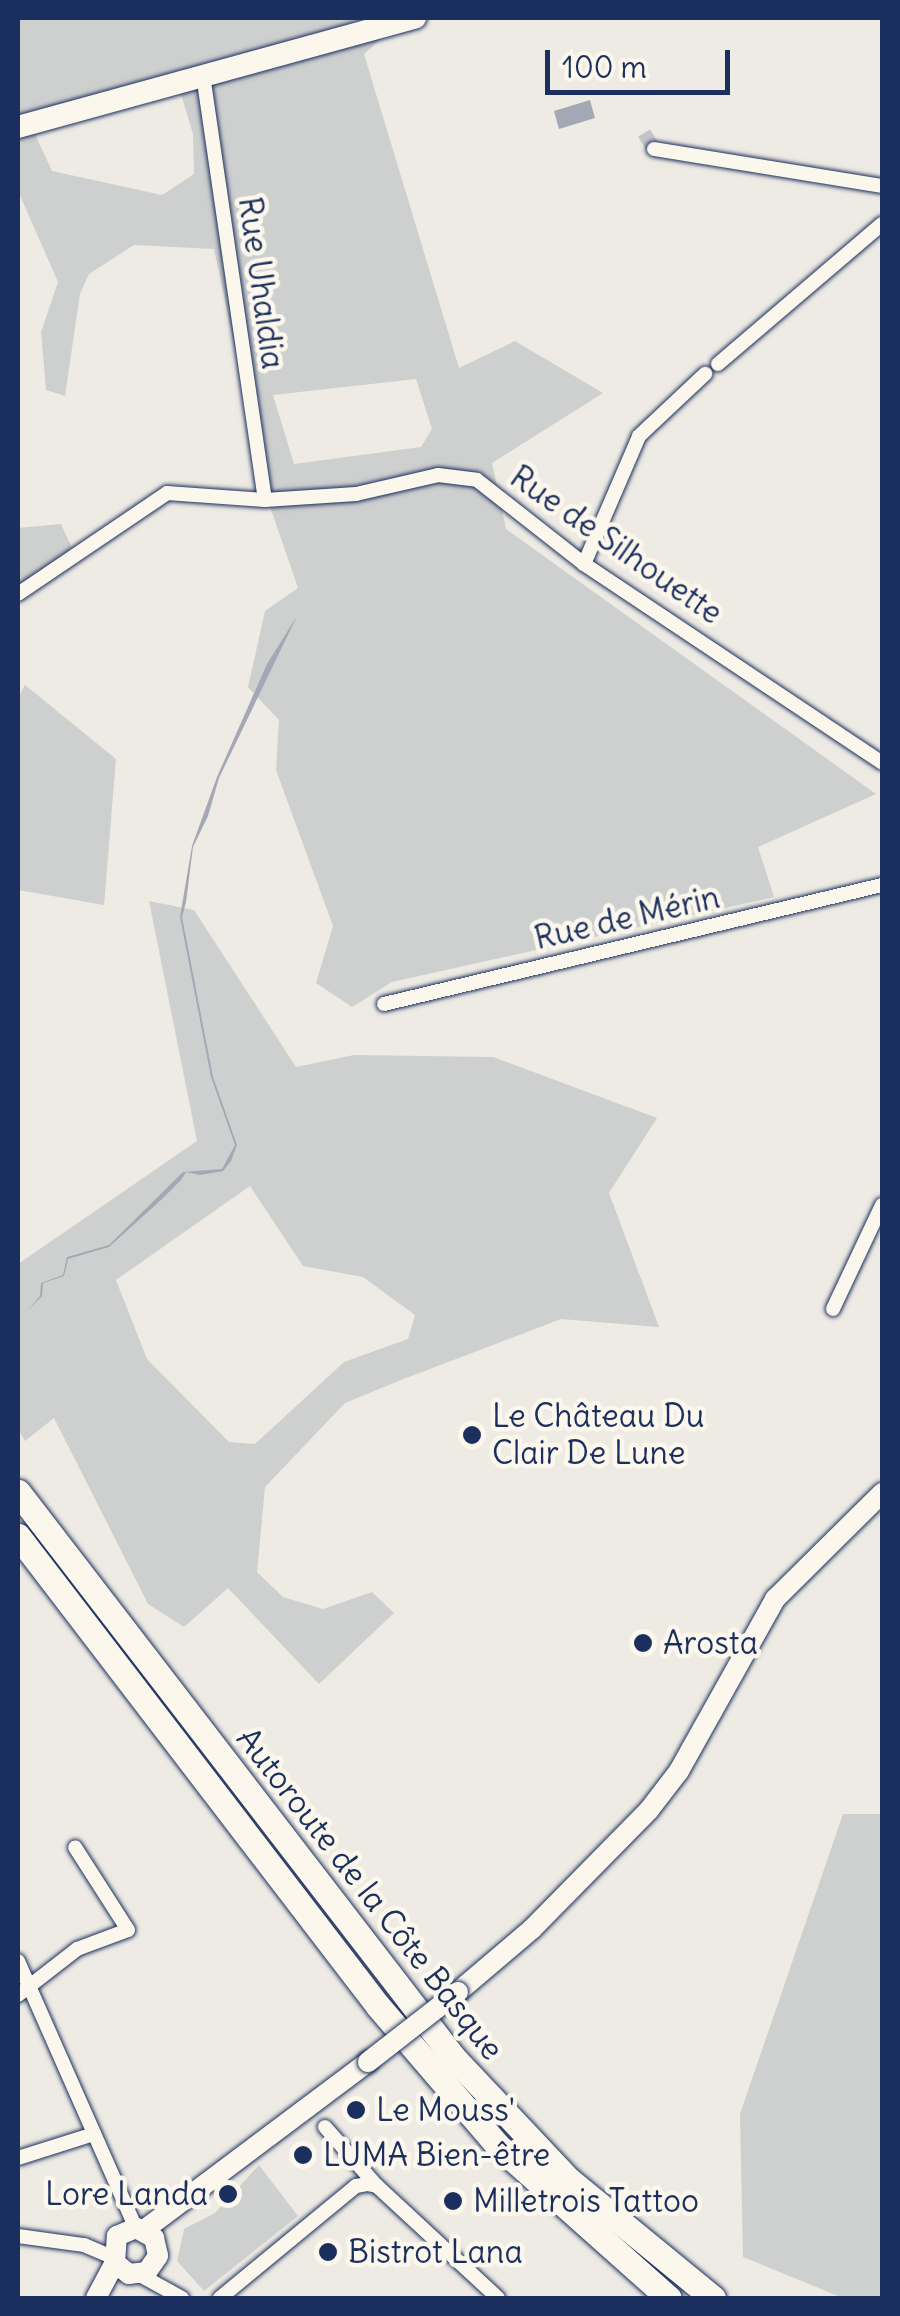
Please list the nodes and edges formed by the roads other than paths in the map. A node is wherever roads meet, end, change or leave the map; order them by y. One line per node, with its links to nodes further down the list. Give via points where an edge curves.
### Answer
1 (415, 18): 2 (main road)
2 (203, 75): 3 (main road); 7 (street, Rue Uhaldia)
3 (18, 126)
4 (654, 149): 5 (street)
5 (882, 186)
6 (882, 224): 8 (street, via 639,436)
7 (265, 500): 8 (street, Rue de Silhouette, via 356,494 438,475 477,480); 9 (street, Rue de Silhouette, via 167,493)
8 (584, 564): 10 (street, Rue de Silhouette)
9 (18, 594)
10 (882, 762)
11 (882, 885): 12 (street, Rue de Mérin)
12 (384, 1004)
13 (882, 1205): 14 (street)
14 (833, 1309)
15 (18, 1492): 32 (highway, Autoroute de la Côte Basque, via 452,2057 580,2190)
16 (882, 1493): 26 (main road, bridge, via 774,1599 679,1771 532,1930)
17 (18, 1536): 31 (highway, Autoroute de la Côte Basque, via 378,2006 497,2145)
18 (76, 1848): 20 (street, via 128,1930 77,1948)
19 (18, 1961): 20 (street)
20 (23, 1991): 22 (street)
21 (324, 2128): 24 (street)
22 (94, 2134): 23 (street); 26 (street)
23 (18, 2158)
24 (376, 2186): 28 (street); 30 (street, via 356,2186)
25 (18, 2236): 26 (street)
26 (133, 2250): 27 (main road); 29 (street)
27 (97, 2297)
28 (490, 2297)
29 (182, 2298)
30 (220, 2298)
31 (669, 2298)
32 (713, 2298)

